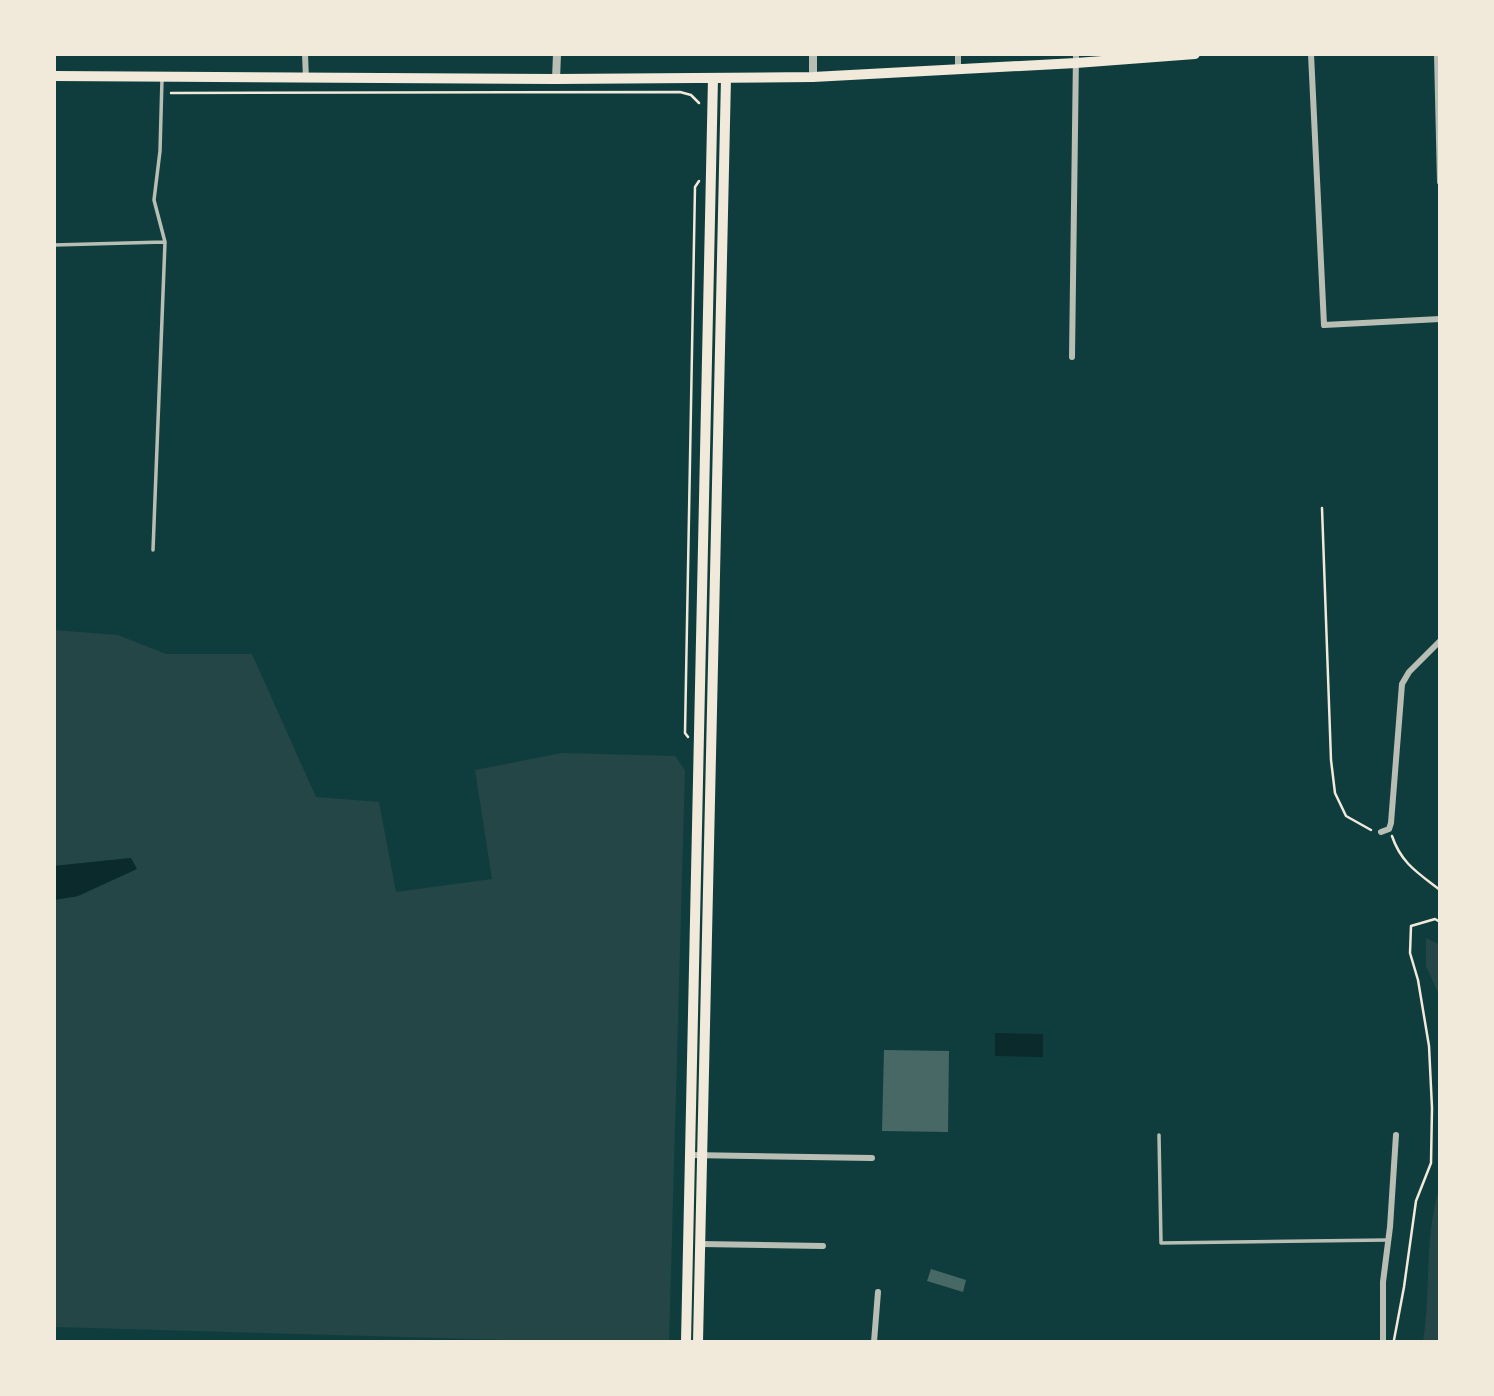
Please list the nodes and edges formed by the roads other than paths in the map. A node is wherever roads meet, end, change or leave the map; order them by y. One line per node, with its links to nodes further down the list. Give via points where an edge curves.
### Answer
1 (305, 54): 15 (street)
2 (557, 54): 16 (street)
3 (813, 54): 12 (street)
4 (958, 54): 9 (street)
5 (1195, 54): 8 (main road)
6 (1311, 54): 20 (street, via 1324,325)
7 (1437, 54): 17 (street)
8 (1076, 59): 9 (main road); 21 (street)
9 (958, 68): 12 (main road)
10 (54, 76): 11 (main road)
11 (162, 76): 15 (main road); 18 (lane, via 154,200)
12 (813, 76): 14 (main road)
13 (713, 78): 14 (main road); 16 (main road); 27 (main road)
14 (726, 78): 28 (main road)
15 (306, 79): 16 (main road)
16 (556, 79)
17 (1440, 182)
18 (165, 242): 19 (lane); 22 (lane)
19 (54, 245)
20 (1440, 319)
21 (1072, 357)
22 (153, 550)
23 (1440, 641): 24 (street, via 1402,684 1389,829)
24 (1381, 832)
25 (1159, 1135): 30 (lane, via 1161,1242)
26 (1396, 1135): 30 (street)
27 (690, 1155): 28 (street); 34 (main road)
28 (702, 1155): 29 (street); 31 (main road)
29 (872, 1158)
30 (1389, 1240): 37 (street, via 1383,1282)
31 (700, 1244): 32 (street); 35 (main road)
32 (823, 1246)
33 (878, 1293): 36 (street)
34 (686, 1342)
35 (698, 1342)
36 (874, 1342)
37 (1383, 1342)

